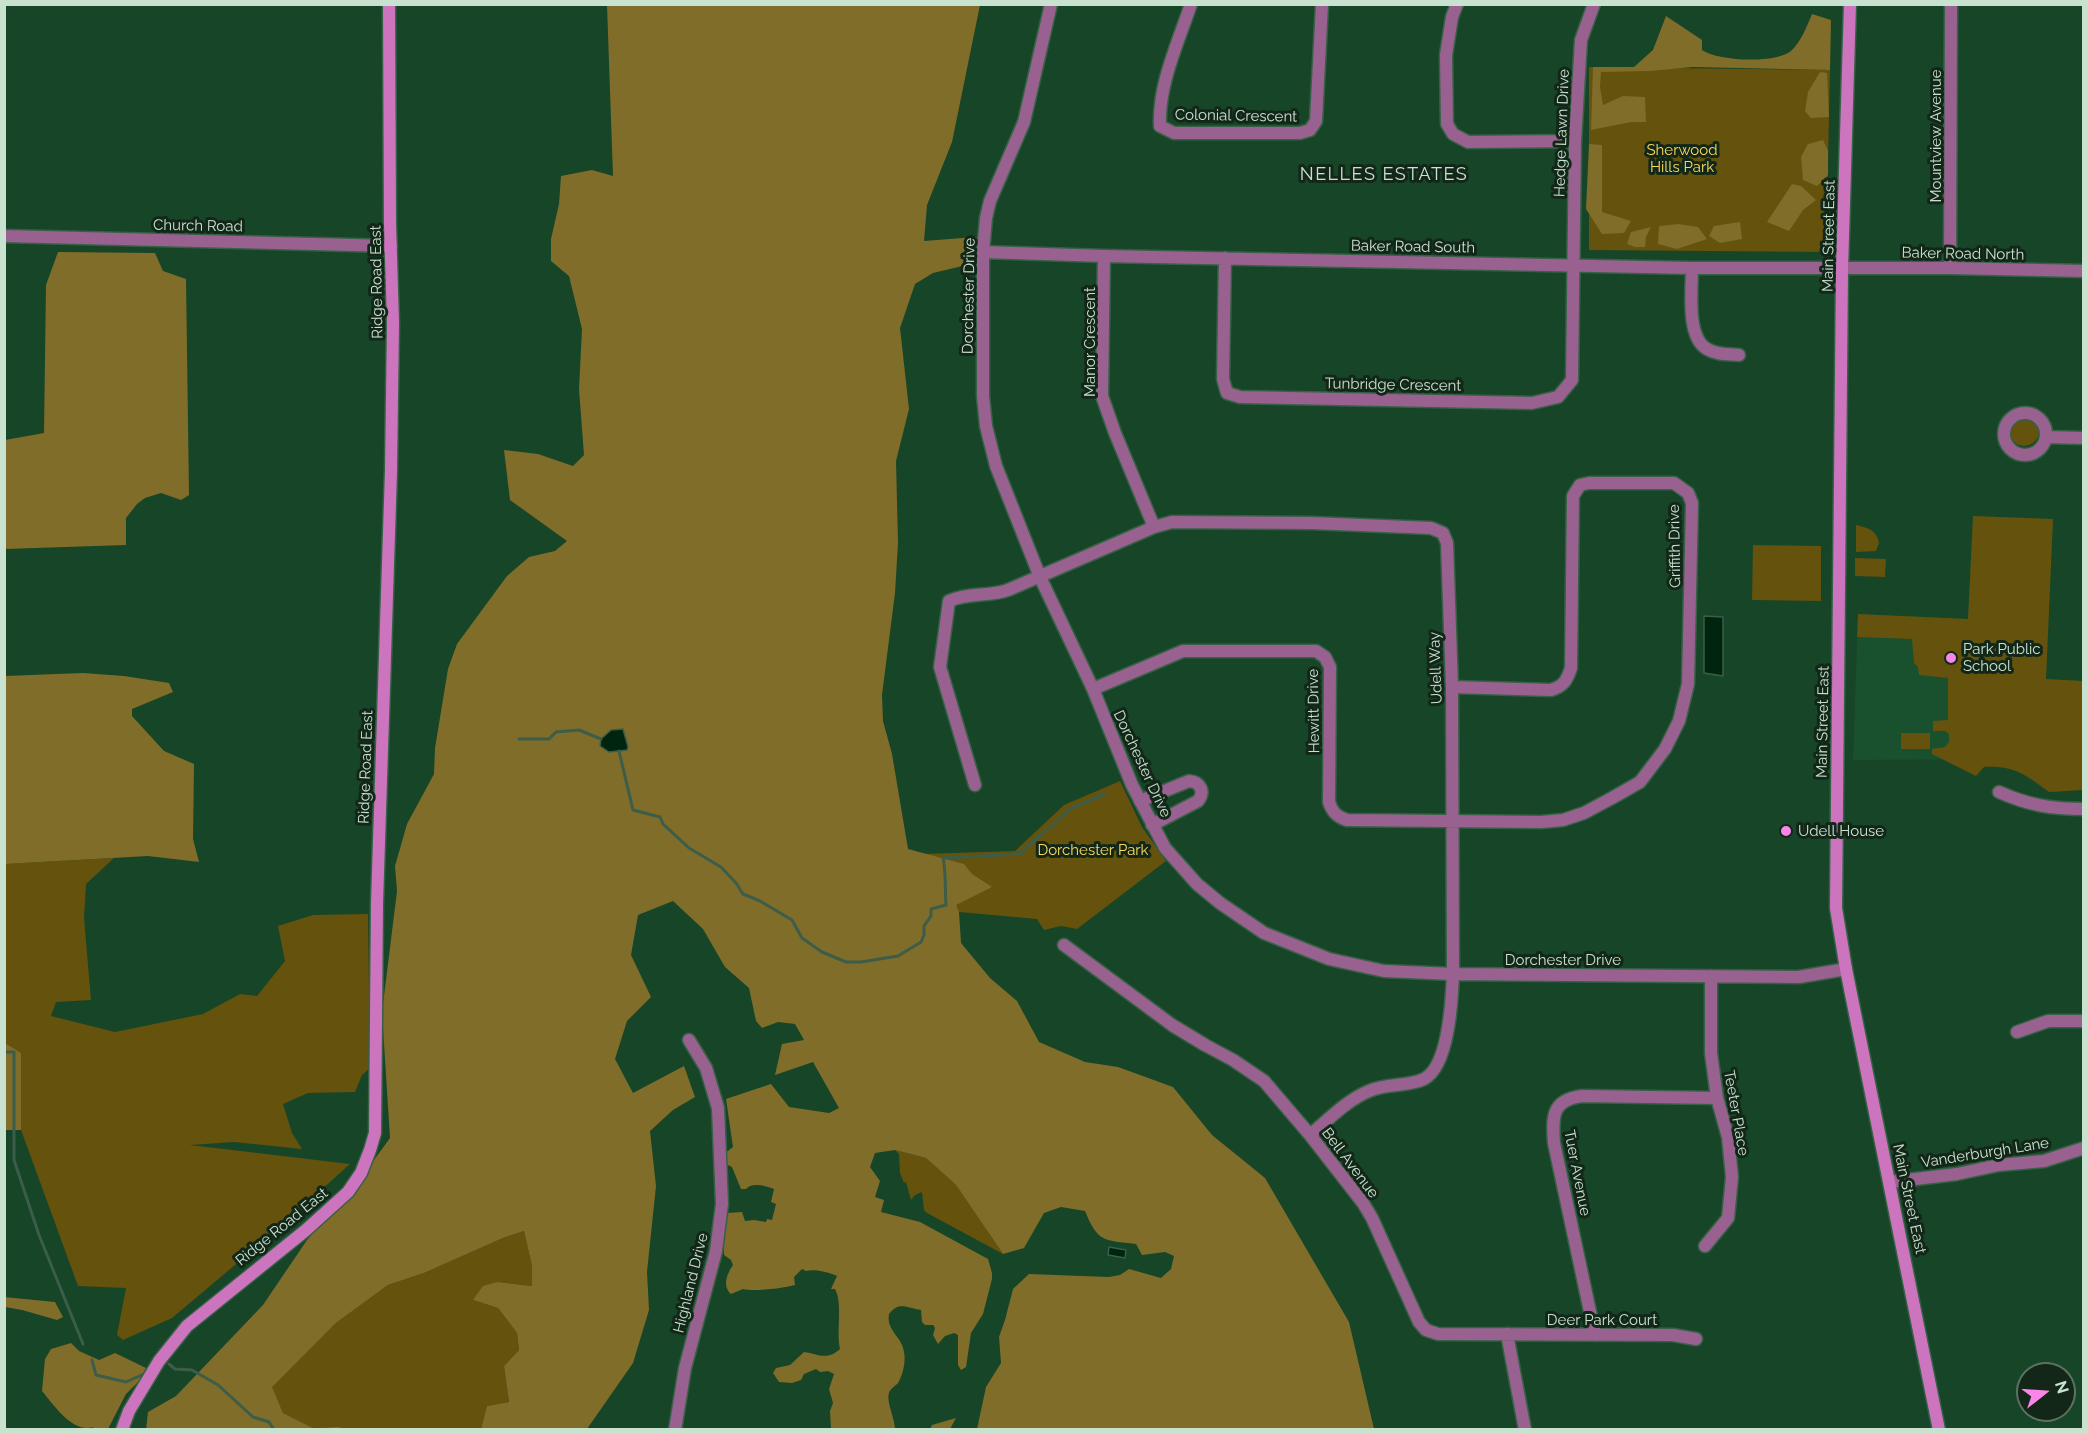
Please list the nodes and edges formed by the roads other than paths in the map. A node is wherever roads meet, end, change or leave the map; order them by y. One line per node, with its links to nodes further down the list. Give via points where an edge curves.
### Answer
1 (390, 4): 11 (main road, Ridge Road East)
2 (1051, 4): 12 (street, Dorchester Drive, via 1024,122 990,201)
3 (1191, 4): 4 (street, Colonial Crescent, via 1159,107 1160,126 1174,133 1310,130 1316,121)
4 (1322, 4)
5 (1457, 4): 9 (street, via 1446,55 1447,123 1453,134 1468,142)
6 (1594, 4): 9 (street, Hedge Lawn Drive, via 1581,40)
7 (1850, 4): 18 (main road, Main Street East)
8 (1951, 4): 17 (street, Mountview Avenue)
9 (1575, 141): 15 (street, Hedge Lawn Drive)
10 (4, 236): 11 (street, Church Road)
11 (391, 246): 48 (main road, Ridge Road East, via 391,471 377,903 375,1132 361,1173 348,1192 187,1326 159,1361)
12 (983, 252): 13 (street, Baker Road South); 24 (street, Dorchester Drive, via 986,426 996,466)
13 (1104, 256): 14 (street, Baker Road South); 23 (street, Manor Crescent, via 1102,396)
14 (1225, 258): 15 (street, Baker Road South); 15 (street, Tunbridge Crescent, via 1223,379 1227,393 1240,397 1532,403 1558,397 1572,380)
15 (1574, 266): 16 (street, Baker Road South)
16 (1692, 268): 18 (street, Baker Road South); 20 (street, via 1693,325 1698,342 1719,354)
17 (1950, 268): 18 (street, Baker Road North); 19 (street, Baker Road North)
18 (1842, 269): 34 (main road, Main Street East, via 1836,908)
19 (2084, 271)
20 (1739, 355)
21 (2046, 437): 22 (street)
22 (2084, 438)
23 (1154, 527): 24 (street, Udell Way); 25 (street, Udell Way, via 1196,521 1312,523 1431,528 1443,533 1447,543)
24 (1040, 577): 26 (street, Dorchester Drive); 27 (street, Udell Way, via 1000,592 962,595 949,601 940,666)
25 (1452, 687): 31 (street, Udell Way); 31 (street, Griffith Drive, via 1562,687 1570,668 1573,496 1580,485 1674,483 1688,493 1692,503 1688,684 1679,721 1665,749 1640,782 1584,813 1541,822)
26 (1093, 689): 29 (street, Dorchester Drive); 31 (street, Hewitt Drive, via 1183,651 1316,651 1325,657 1330,668 1329,802 1335,814 1347,820)
27 (975, 785)
28 (1999, 792): 30 (street, via 2021,802 2056,809)
29 (1140, 801): 32 (street, Dorchester Drive); 32 (street, via 1189,781 1201,788 1198,801)
30 (2084, 809)
31 (1453, 822): 35 (street, Udell Way)
32 (1152, 825): 35 (street, Dorchester Drive, via 1165,848 1197,884 1264,933 1329,959 1373,969)
33 (1064, 945): 41 (street, Bell Avenue, via 1172,1025 1252,1071)
34 (1846, 969): 36 (street, Dorchester Drive, via 1799,977); 43 (main road, Main Street East)
35 (1453, 974): 36 (street, Dorchester Drive); 41 (street, Udell Way, via 1450,1022 1431,1073 1422,1080 1368,1091)
36 (1711, 976): 40 (street, Teeter Place, via 1711,1053)
37 (2084, 1021): 38 (street, via 2048,1021)
38 (2017, 1032)
39 (689, 1040): 49 (street, Highland Drive, via 706,1068 718,1108 722,1204 716,1251 685,1368)
40 (1717, 1098): 44 (street, Teeter Place, via 1728,1137 1732,1177 1728,1218); 46 (street, Tuer Avenue, via 1582,1096 1568,1098 1556,1109 1554,1143)
41 (1310, 1135): 45 (street, Bell Avenue, via 1372,1218 1426,1330 1438,1334)
42 (2084, 1148): 43 (street, Vanderburgh Lane, via 2044,1161)
43 (1890, 1182): 51 (main road, Main Street East)
44 (1706, 1246)
45 (1507, 1334): 46 (street, Deer Park Court); 50 (street)
46 (1594, 1335): 47 (street, Deer Park Court, via 1673,1335)
47 (1696, 1339)
48 (122, 1430)
49 (675, 1430)
50 (1525, 1430)
51 (1939, 1430)

